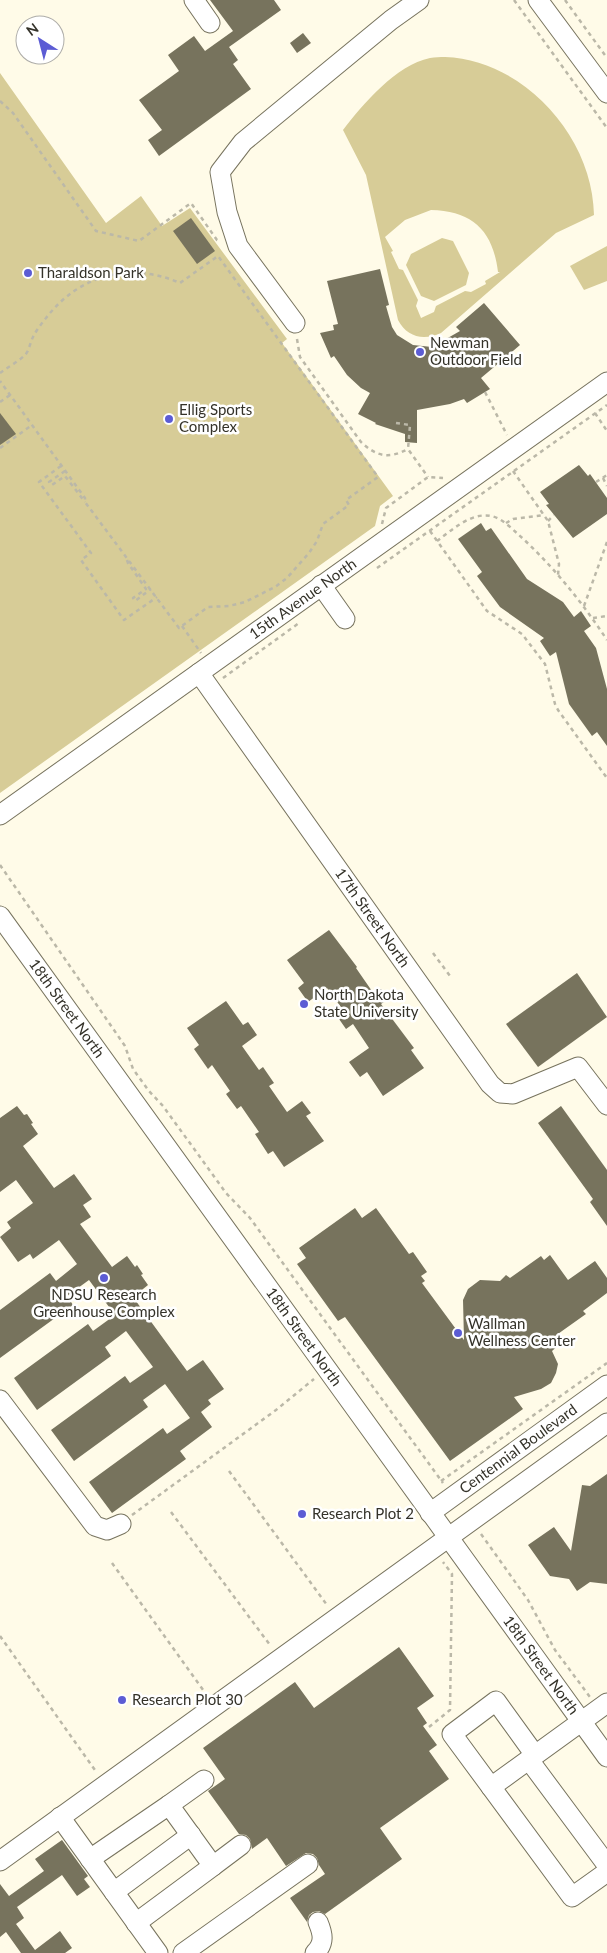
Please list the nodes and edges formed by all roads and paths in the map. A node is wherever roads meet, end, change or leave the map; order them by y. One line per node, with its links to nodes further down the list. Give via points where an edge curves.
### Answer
1 (194, 0): 6 (street)
2 (418, 0): 13 (street, via 243,142 220,172 227,212)
3 (514, 0): 12 (path)
4 (538, 0): 8 (street)
5 (565, 0): 7 (path)
6 (210, 23)
7 (607, 58)
8 (607, 93)
9 (0, 101): 10 (path)
10 (4, 104): 11 (path); 13 (path, via 96,231 139,241 191,203 218,240)
11 (0, 107)
12 (607, 128)
13 (238, 246): 14 (street)
14 (295, 323): 28 (path, via 300,357 361,442 370,451 387,456)
15 (0, 373): 56 (path, via 27,354 34,336 53,310 70,294 89,283 117,273 138,272 153,273 180,283 218,256 378,477 346,500 349,505 323,524 309,553 287,578 245,602 208,607)
16 (0, 381): 19 (path)
17 (607, 382): 48 (street, 15th Avenue North)
18 (485, 392): 26 (path)
19 (10, 395): 20 (path); 24 (path)
20 (0, 402)
21 (607, 405): 22 (path)
22 (595, 412): 25 (path); 31 (path)
23 (396, 423): 28 (path, via 410,425)
24 (32, 425): 27 (path); 29 (path)
25 (607, 431)
26 (509, 438)
27 (0, 448)
28 (408, 449): 33 (path)
29 (61, 466): 30 (path); 50 (path, via 40,482 91,552 81,560 124,620)
30 (65, 471): 37 (path); 37 (path, via 49,482 52,485 65,476)
31 (513, 471): 39 (path); 42 (path)
32 (607, 475): 34 (path)
33 (428, 477)
34 (603, 478): 35 (path); 36 (path)
35 (596, 482)
36 (607, 486)
37 (85, 502): 45 (path)
38 (554, 515): 40 (path)
39 (544, 516): 40 (path); 41 (path, via 513,519)
40 (548, 521): 47 (path, via 559,564)
41 (506, 523): 43 (path, via 491,516 474,517); 47 (path)
42 (430, 531): 43 (path); 46 (path)
43 (437, 541): 59 (path, via 487,610 522,634 545,664 555,704)
44 (607, 542): 51 (path)
45 (127, 560): 49 (path, via 132,562); 49 (path, via 146,589 133,598 135,600)
46 (370, 573)
47 (558, 575): 51 (path)
48 (321, 585): 54 (street); 58 (street, 15th Avenue North)
49 (151, 589): 50 (path)
50 (157, 597): 56 (path, via 179,628)
51 (584, 606): 53 (path)
52 (607, 616): 53 (path)
53 (593, 618): 57 (path)
54 (345, 619)
55 (301, 622): 58 (path)
56 (182, 626): 58 (path)
57 (607, 640)
58 (204, 672): 60 (street, 15th Avenue North); 65 (street, 17th Street North, via 490,1084 500,1093 513,1094 578,1067)
59 (607, 778)
60 (0, 815)
61 (0, 865): 72 (path, via 125,1046 138,1076 226,1193 250,1218)
62 (0, 916): 67 (street, 18th Street North)
63 (433, 952): 64 (path)
64 (450, 976)
65 (607, 1105)
66 (607, 1363): 72 (path)
67 (326, 1368): 75 (street, 18th Street North); 77 (path, via 276,1410)
68 (607, 1385): 73 (street, Centennial Boulevard)
69 (0, 1400): 77 (street, via 95,1526 107,1530)
70 (607, 1423): 76 (street, Centennial Boulevard)
71 (229, 1471): 80 (path)
72 (441, 1481): 73 (path)
73 (454, 1496): 75 (street, Centennial Boulevard)
74 (171, 1512): 82 (path)
75 (430, 1513): 78 (street, 18th Street North)
76 (472, 1520): 78 (street, Centennial Boulevard); 84 (path, via 517,1583 554,1650)
77 (121, 1524)
78 (441, 1543): 80 (street, Centennial Boulevard); 85 (street, 18th Street North); 86 (path, via 452,1574 450,1710)
79 (112, 1563): 83 (path)
80 (337, 1618): 82 (street, Centennial Boulevard)
81 (0, 1636): 90 (path)
82 (280, 1659): 83 (street, Centennial Boulevard)
83 (214, 1706): 90 (street, Centennial Boulevard)
84 (603, 1706): 85 (street)
85 (581, 1722): 87 (street); 88 (street, 18th Street North)
86 (429, 1727)
87 (532, 1757): 91 (street); 91 (street, via 496,1701 452,1734); 99 (street)
88 (607, 1757)
89 (204, 1780): 92 (street)
90 (106, 1784): 93 (street, Centennial Boulevard)
91 (491, 1787): 101 (street, via 572,1897)
92 (169, 1804): 94 (street); 96 (street)
93 (60, 1817): 96 (street); 97 (street, Centennial Boulevard)
94 (191, 1835): 100 (street); 102 (street)
95 (241, 1846): 100 (street)
96 (90, 1859): 102 (street)
97 (0, 1861)
98 (308, 1864): 106 (street)
99 (607, 1865)
100 (213, 1866): 104 (street)
101 (607, 1872)
102 (114, 1892): 104 (street)
103 (318, 1922): 107 (street, via 323,1942)
104 (136, 1923): 105 (street)
105 (158, 1953)
106 (183, 1953)
107 (315, 1953)

